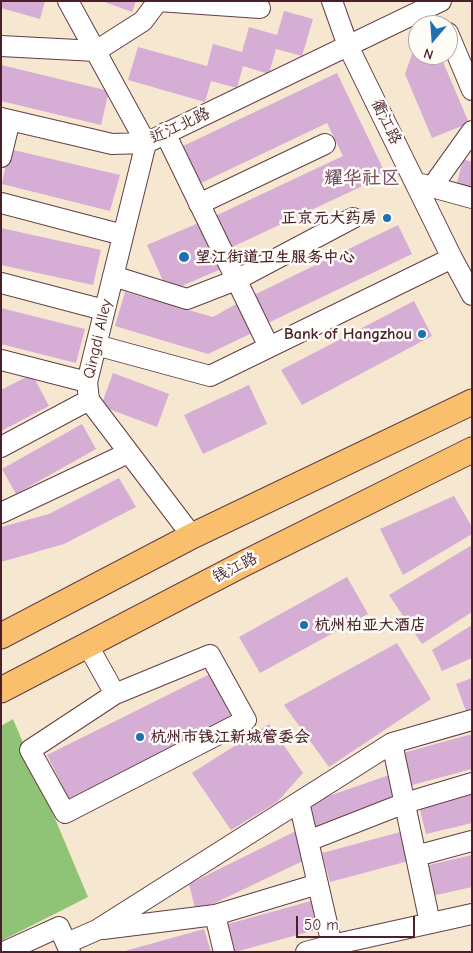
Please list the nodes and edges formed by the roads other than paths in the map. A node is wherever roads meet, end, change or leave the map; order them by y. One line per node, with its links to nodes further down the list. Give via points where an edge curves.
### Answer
1 (68, 1): 10 (street)
2 (158, 1): 5 (street); 10 (street, via 143,21)
3 (332, 1): 9 (street, 衢江路)
4 (438, 2): 6 (street); 9 (street, 近江北路)
5 (260, 8)
6 (442, 15)
7 (458, 45): 11 (street)
8 (1, 46): 10 (street)
9 (348, 46): 14 (street, 近江北路); 18 (street, 衢江路)
10 (96, 51): 15 (street)
11 (472, 90)
12 (6, 119): 15 (street, 近江北路, via 112,144); 17 (street)
13 (472, 131): 18 (street)
14 (165, 133): 15 (street, 近江北路); 21 (street)
15 (146, 142): 23 (street, Qingdi Alley)
16 (325, 144): 21 (street)
17 (1, 157)
18 (423, 185): 19 (street); 24 (street, 衢江路)
19 (472, 198)
20 (1, 203): 23 (street)
21 (200, 204): 26 (street)
22 (353, 218): 26 (street)
23 (123, 234): 25 (street, Qingdi Alley)
24 (452, 258): 28 (street, 衢江路); 31 (street)
25 (113, 276): 26 (street, via 188,299); 29 (street, Qingdi Alley)
26 (236, 280): 31 (street)
27 (1, 283): 29 (street)
28 (472, 295)
29 (104, 310): 30 (street, Qingdi Alley)
30 (96, 345): 31 (street, via 210,376); 33 (street, Qingdi Alley)
31 (268, 347)
32 (1, 360): 33 (street)
33 (88, 391): 35 (street); 37 (street, Qingdi Alley)
34 (472, 402): 39 (main road)
35 (1, 447)
36 (472, 450): 41 (main road, 钱江路)
37 (128, 453): 38 (street); 39 (street, Qingdi Alley)
38 (1, 513)
39 (192, 536): 40 (main road)
40 (1, 636)
41 (88, 644): 42 (main road, 钱江路); 43 (street)
42 (1, 690)
43 (115, 694): 43 (street, via 210,655 246,720 64,814 30,750)
44 (472, 720): 45 (street)
45 (392, 743): 47 (street); 48 (street)
46 (472, 783): 48 (street)
47 (299, 802): 49 (street); 56 (street)
48 (405, 803): 49 (street); 51 (street)
49 (308, 841): 52 (street)
50 (472, 841): 51 (street)
51 (416, 856): 55 (street)
52 (318, 884): 54 (street); 58 (street)
53 (472, 914): 55 (street)
54 (215, 915): 56 (street); 60 (street)
55 (430, 923): 58 (street)
56 (97, 930): 57 (street)
57 (68, 947): 59 (street, via 59,927)
58 (333, 948): 61 (street)
59 (4, 952)
60 (224, 952)
61 (306, 952)

